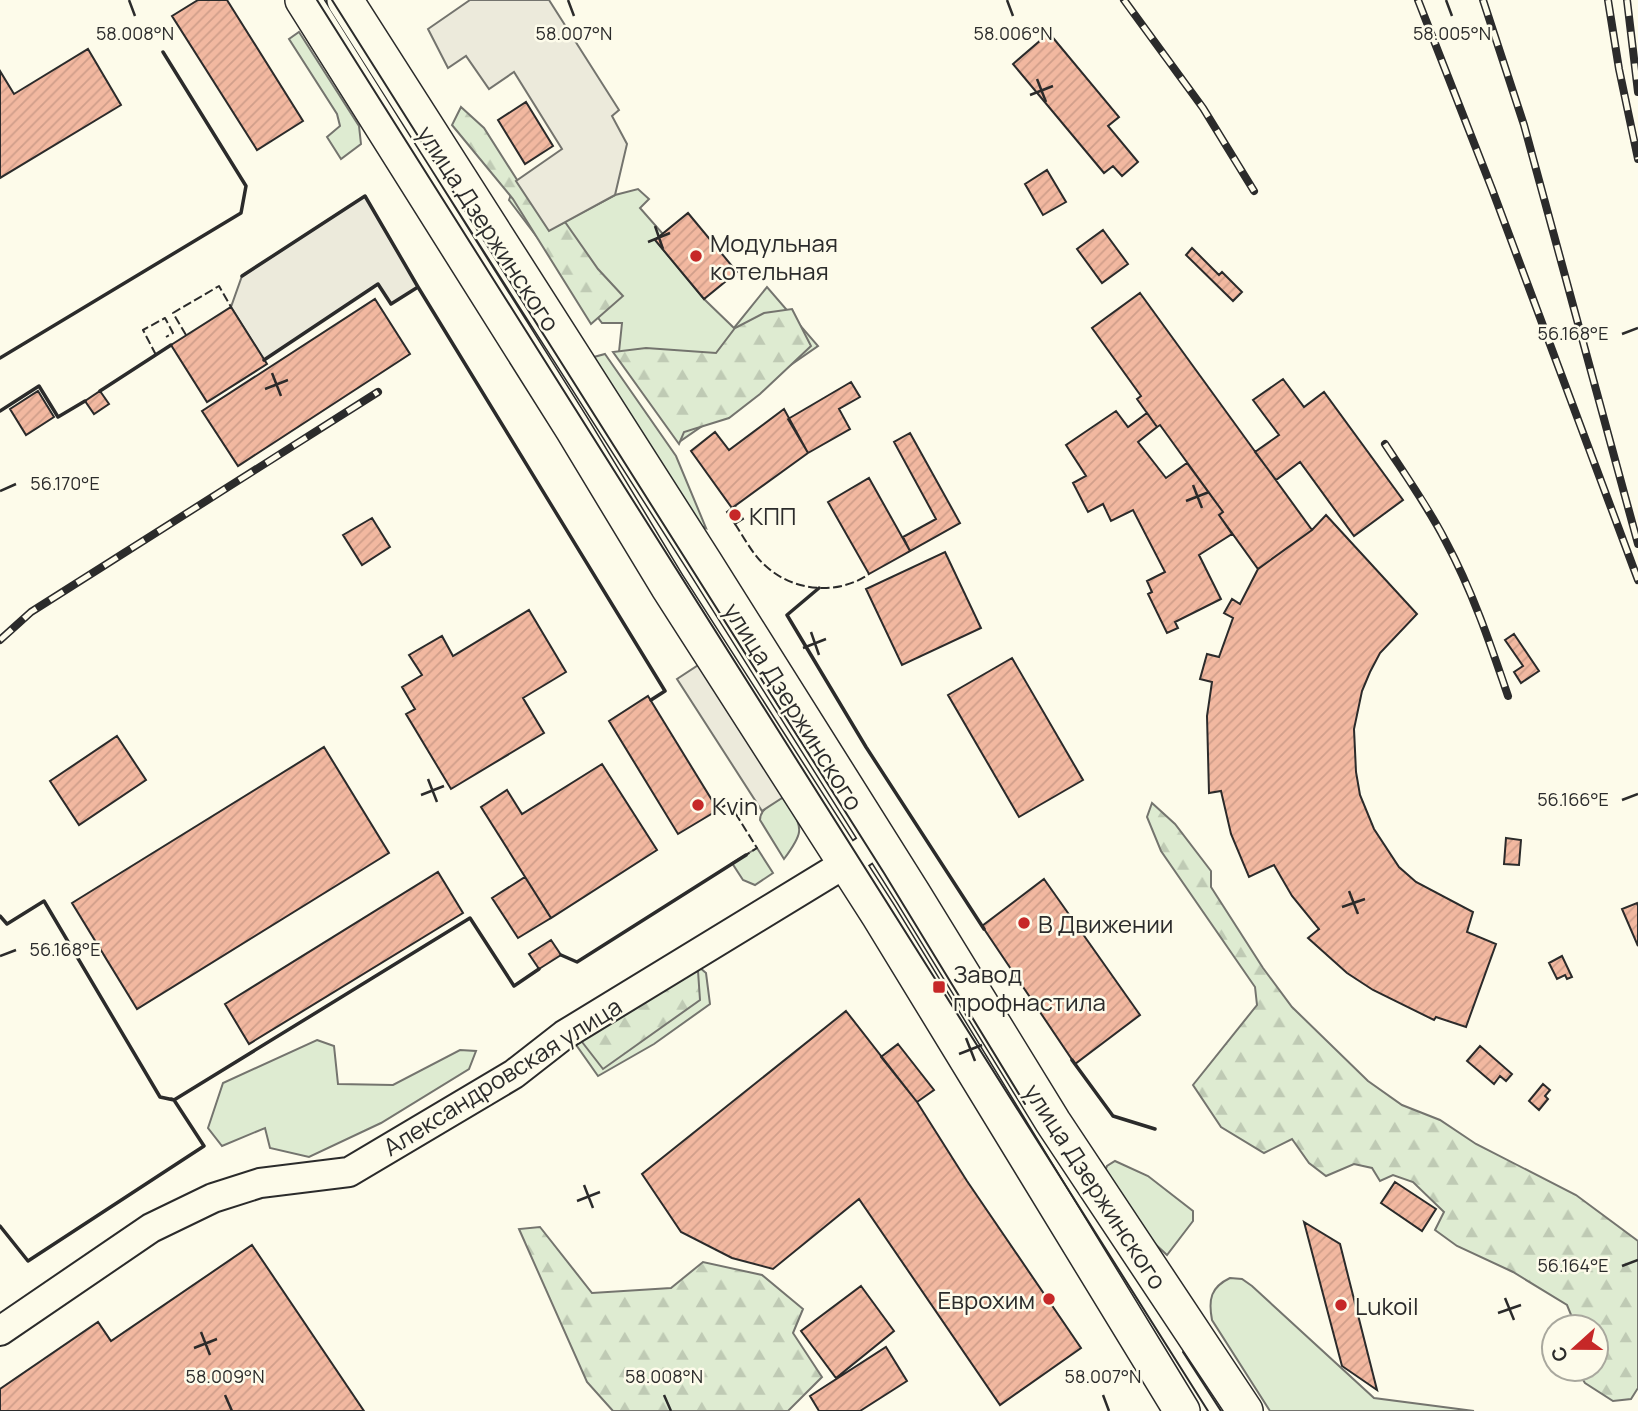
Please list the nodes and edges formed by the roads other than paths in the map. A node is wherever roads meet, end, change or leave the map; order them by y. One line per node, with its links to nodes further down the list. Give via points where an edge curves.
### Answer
1 (303, 0): 4 (main road, улица Дзержинского)
2 (345, 0): 3 (main road, улица Дзержинского)
3 (879, 841): 4 (street, Александровская улица); 7 (main road, улица Дзержинского, via 1053,1122)
4 (846, 863): 5 (street, Александровская улица, via 564,1035 514,1074 349,1172 260,1183 213,1198 151,1228); 6 (main road, улица Дзержинского)
5 (0, 1331)
6 (1182, 1411)
7 (1245, 1411)

